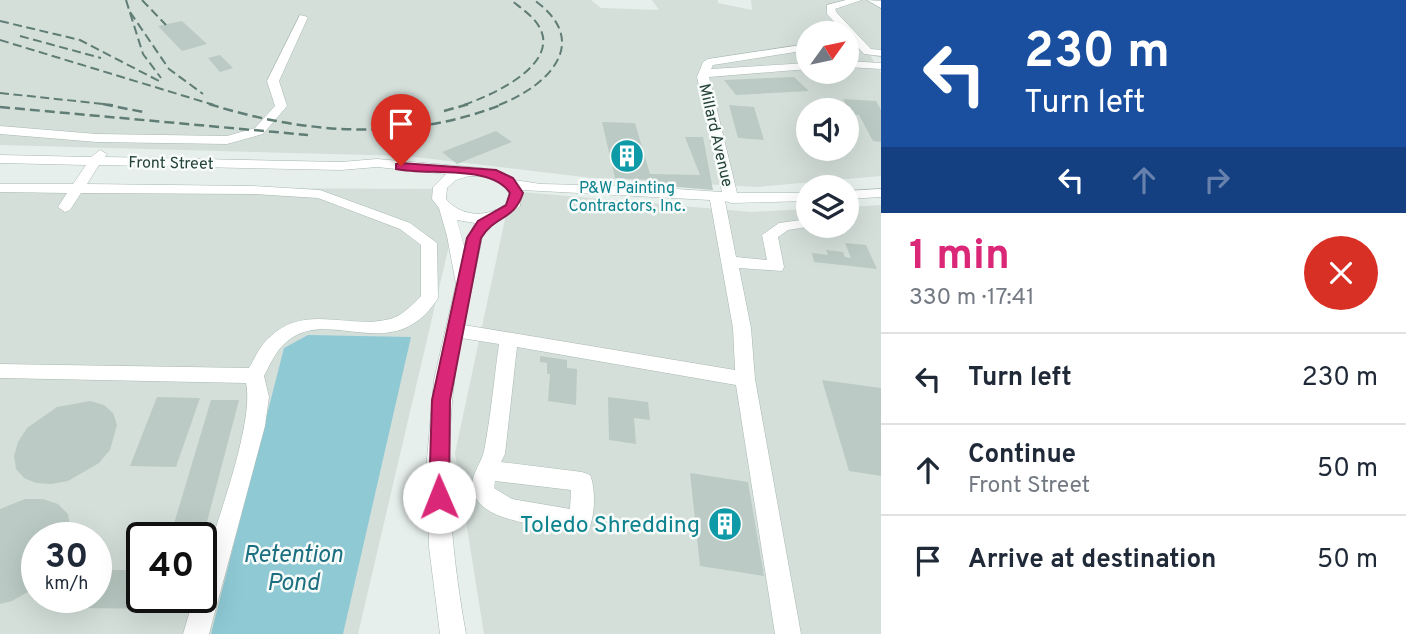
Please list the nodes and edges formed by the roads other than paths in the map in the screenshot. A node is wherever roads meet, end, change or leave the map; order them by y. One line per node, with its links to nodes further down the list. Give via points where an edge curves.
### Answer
1 (857, 0): 7 (street, via 830,7)
2 (872, 0): 3 (street)
3 (881, 5)
4 (303, 17): 14 (street, via 273,81 281,106 259,131 227,140)
5 (796, 48): 12 (street, via 715,58 708,62)
6 (859, 50): 7 (street)
7 (867, 52): 8 (street); 10 (street)
8 (881, 53)
9 (859, 64): 10 (street)
10 (881, 65)
11 (796, 67): 12 (street)
12 (706, 73): 27 (street, Millard Avenue, via 703,77)
13 (0, 130): 14 (street)
14 (112, 138): 16 (street)
15 (0, 159): 16 (street, Front Street)
16 (95, 161): 17 (street, Front Street); 21 (street)
17 (341, 166): 18 (street, Front Street, via 376,163); 23 (street, Front Street, via 408,174)
18 (468, 172): 19 (street, via 491,173); 23 (street, via 446,180)
19 (512, 184): 22 (street, via 542,190); 30 (street, via 516,199)
20 (0, 187): 21 (street)
21 (77, 188): 28 (street); 37 (street, via 320,194 405,226 429,243 429,299 412,315 388,326 309,325 289,331 275,343)
22 (595, 189): 27 (street); 30 (street, via 540,200)
23 (439, 192): 29 (street)
24 (881, 193): 25 (street)
25 (859, 194)
26 (796, 197): 27 (street)
27 (724, 199): 32 (street, Millard Avenue)
28 (65, 207)
29 (446, 208): 30 (street, via 465,217); 33 (street)
30 (501, 214): 33 (street, via 475,234)
31 (796, 225): 32 (street, via 770,235 776,267)
32 (729, 261): 38 (street, Millard Avenue, via 742,328)
33 (463, 288): 34 (street)
34 (456, 330): 35 (street); 41 (street, via 441,400 438,472 442,569)
35 (509, 339): 38 (street); 39 (street, via 494,454)
36 (0, 371): 37 (street)
37 (254, 376): 40 (street, via 259,397 255,426)
38 (745, 379): 42 (street, Millard Avenue)
39 (487, 470)
40 (196, 634)
41 (453, 634)
42 (788, 634)

